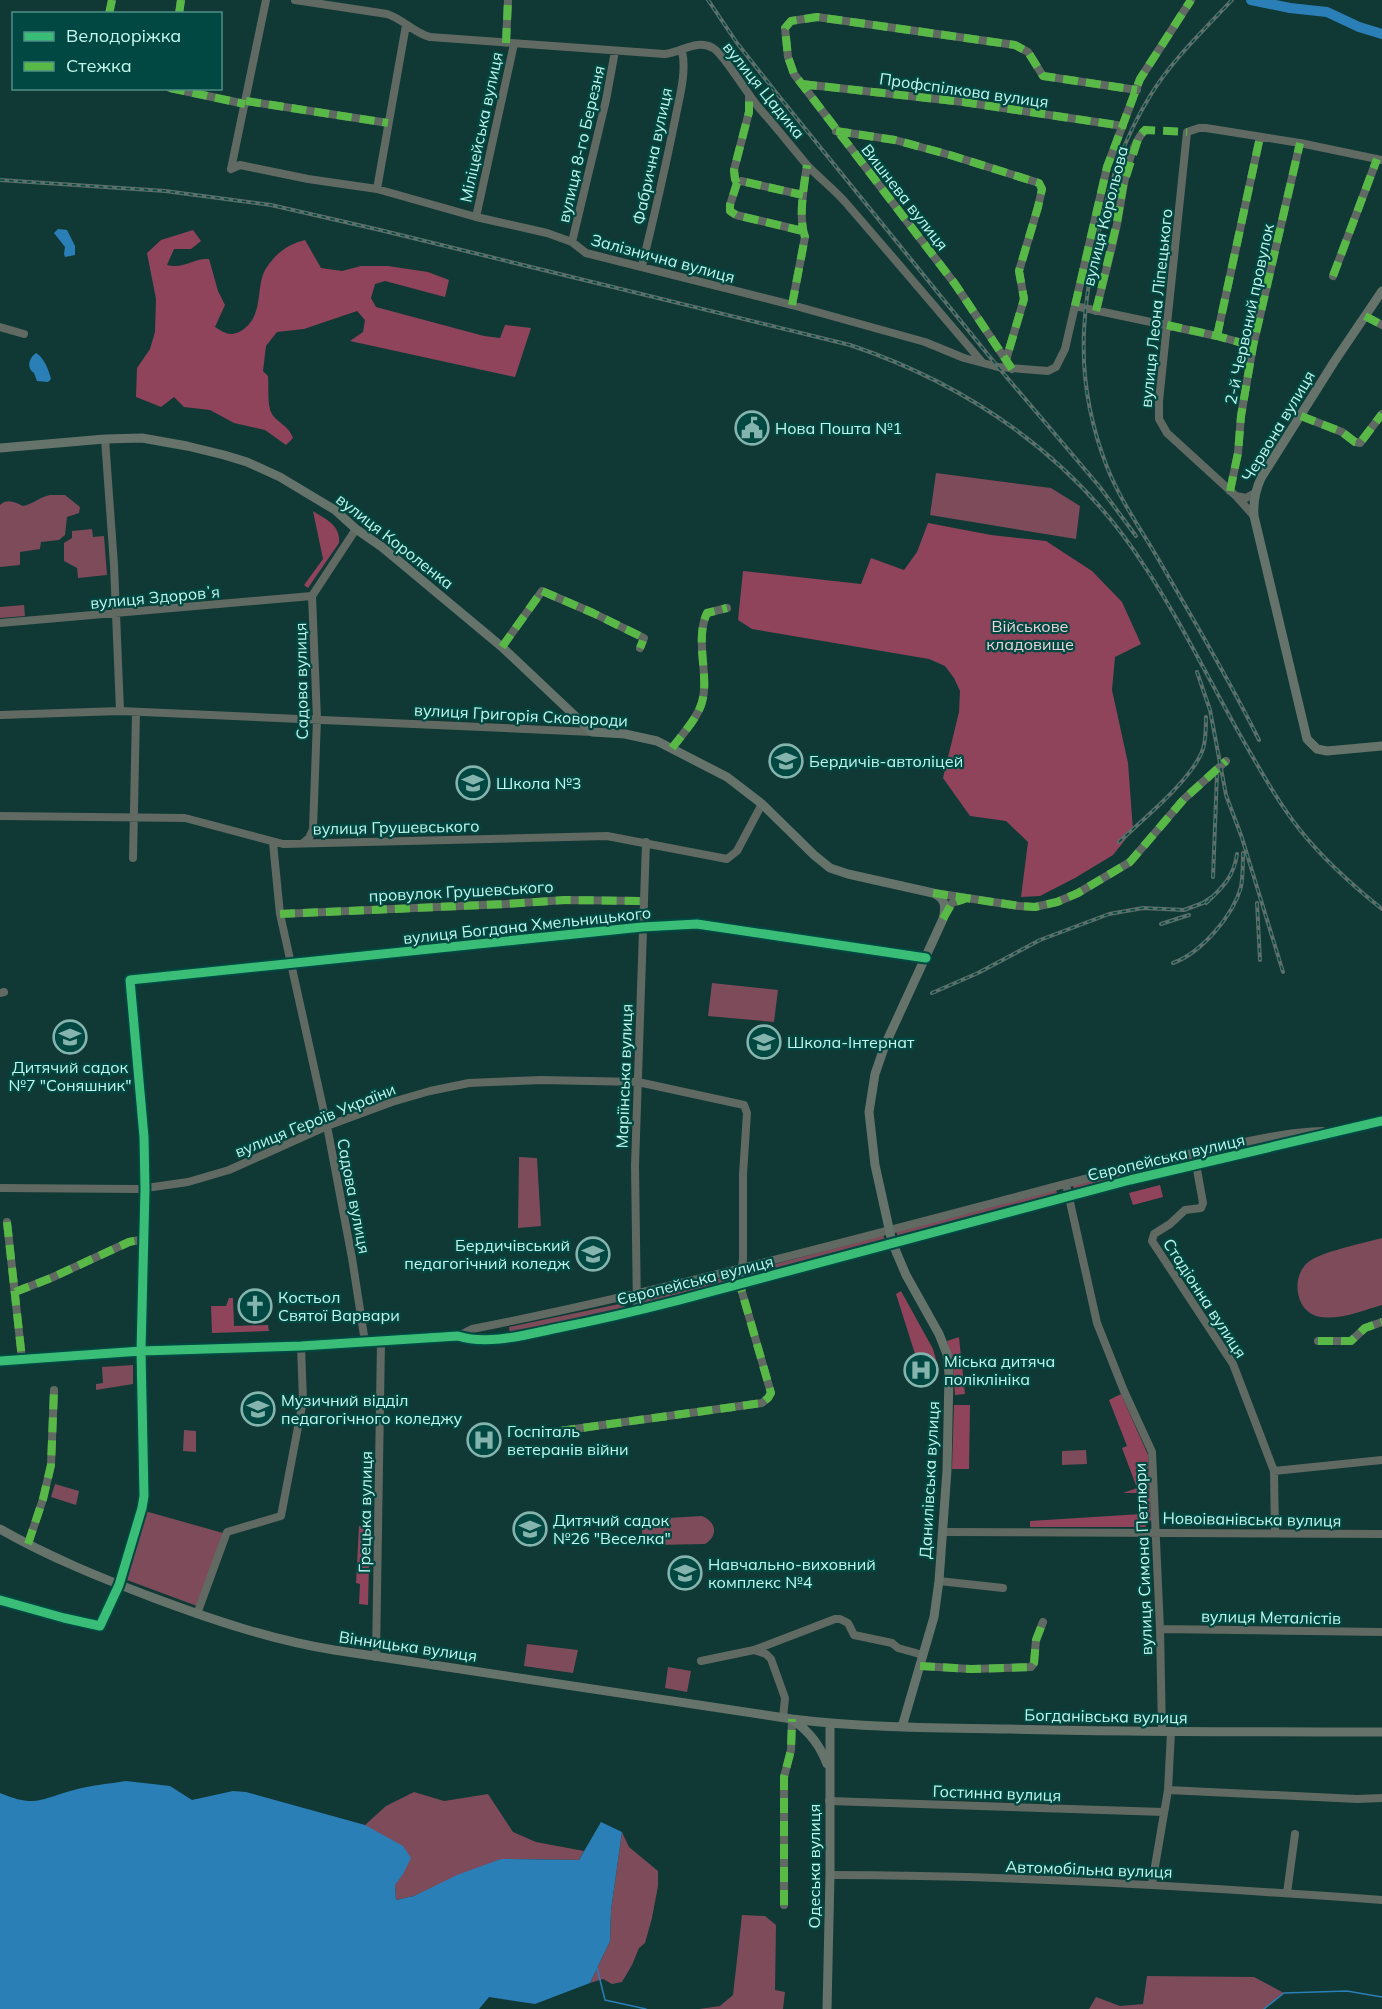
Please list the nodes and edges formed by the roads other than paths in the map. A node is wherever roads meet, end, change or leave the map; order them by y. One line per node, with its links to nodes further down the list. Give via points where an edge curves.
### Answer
1 (266, 0): 13 (street)
2 (295, 0): 5 (street, вулиця Цадика, via 387,14)
3 (508, 0): 6 (street, Міліцейська вулиця)
4 (1191, 0): 11 (street)
5 (406, 25): 6 (street, вулиця Цадика, via 430,38); 14 (street)
6 (510, 44): 7 (street, вулиця Цадика); 25 (street, Міліцейська вулиця)
7 (615, 51): 8 (street, вулиця Цадика); 27 (street, вулиця 8-го Березня)
8 (682, 51): 12 (street, вулиця Цадика, via 695,44 717,50); 28 (street, Фабрична вулиця, via 684,65 677,106)
9 (801, 84): 11 (street, Вишнева вулиця, via 789,66 785,28 791,21 817,17 1015,45 1028,52 1043,76); 15 (street, Профспілкова вулиця, via 963,102); 17 (street, Вишнева вулиця)
10 (181, 90): 13 (street)
11 (1137, 90): 15 (street)
12 (749, 96): 21 (street, вулиця Цадика); 22 (street, via 749,112 734,170)
13 (245, 102): 14 (street); 23 (street, Залізнична вулиця, via 231,169 240,165)
14 (388, 123): 23 (street)
15 (1124, 126): 32 (street, via 1107,167)
16 (1145, 130): 33 (street, вулиця Корольова, via 1139,136 1123,186)
17 (836, 131): 41 (street, Вишнева вулиця, via 955,284); 41 (street, via 895,140 1039,183 1042,189 1038,207 1019,271 1024,300)
18 (1260, 137): 19 (street); 35 (street, вулиця Леона Ліпецького, via 1206,128 1187,132); 39 (street)
19 (1300, 143): 20 (street); 40 (street, 2-й Червоний провулок)
20 (1379, 159): 29 (street)
21 (807, 165): 24 (street); 42 (street, вулиця Цадика, via 843,200)
22 (738, 183): 24 (street, via 746,181); 26 (street, via 730,211)
23 (377, 189): 25 (street, Залізнична вулиця)
24 (803, 195): 26 (street)
25 (476, 217): 27 (street, Залізнична вулиця, via 547,233)
26 (802, 231): 31 (street, via 805,237)
27 (572, 243): 28 (street, Залізнична вулиця, via 586,253)
28 (642, 266): 31 (street, Залізнична вулиця)
29 (1333, 276)
30 (1382, 291): 34 (main road, Червона вулиця)
31 (792, 305): 42 (street, Залізнична вулиця)
32 (1075, 306): 33 (street); 43 (street, Залізнична вулиця, via 1065,349 1056,367 1048,371)
33 (1096, 310): 35 (street)
34 (1365, 316): 36 (street); 45 (main road, Червона вулиця)
35 (1167, 325): 39 (street); 49 (street, вулиця Леона Ліпецького, via 1159,401 1161,425)
36 (1382, 325)
37 (0, 327): 38 (street)
38 (24, 334)
39 (1217, 336): 40 (street)
40 (1253, 346): 49 (street, 2-й Червоний провулок)
41 (1006, 360): 43 (street, Вишнева вулиця)
42 (982, 362): 43 (street, Залізнична вулиця)
43 (1012, 369)
44 (1382, 414): 45 (street, via 1360,443)
45 (1301, 416): 48 (main road, Червона вулиця)
46 (105, 439): 47 (main road, вулиця Короленка); 51 (main road, вулиця Короленка, via 142,438 247,462 335,510); 54 (street)
47 (0, 448)
48 (1255, 493): 49 (street, via 1246,498); 50 (main road, Червона вулиця)
49 (1233, 494): 50 (street, вулиця Леона Ліпецького)
50 (1254, 516): 63 (main road, Червона вулиця, via 1310,743 1323,750)
51 (356, 529): 52 (street); 56 (main road, вулиця Короленка)
52 (312, 596): 54 (street, вулиця Здоровʼя); 61 (street, Садова вулиця)
53 (727, 608): 64 (street, via 707,613 704,619 704,691 700,709)
54 (115, 614): 55 (street, вулиця Здоровʼя); 58 (street)
55 (0, 623)
56 (502, 647): 57 (street, via 542,591 644,638); 62 (main road, вулиця Короленка)
57 (640, 648)
58 (120, 711): 59 (street, вулиця Григорія Сковороди); 60 (street, вулиця Григорія Сковороди)
59 (136, 712): 61 (street, вулиця Григорія Сковороди); 68 (street)
60 (1, 715)
61 (317, 719): 62 (street, вулиця Григорія Сковороди); 69 (street, Садова вулиця, via 313,829)
62 (592, 732): 64 (main road, вулиця Григорія Сковороди, via 625,734)
63 (1382, 746)
64 (672, 748): 66 (main road, вулиця Григорія Сковороди, via 727,777)
65 (1226, 761): 74 (street, вулиця Григорія Сковороди, via 1184,799 1130,862 1078,893 1035,907)
66 (762, 804): 70 (street, вулиця Грушевського, via 738,851 727,859); 73 (main road, вулиця Григорія Сковороди, via 830,867)
67 (0, 816): 68 (street, вулиця Грушевського)
68 (134, 817): 71 (street, вулиця Грушевського, via 185,818); 72 (street)
69 (304, 842): 70 (street, вулиця Грушевського, via 607,836); 71 (street, вулиця Грушевського)
70 (646, 842): 75 (street, Маріїнська вулиця)
71 (273, 843): 76 (street, Садова вулиця)
72 (133, 858)
73 (933, 893): 74 (street, вулиця Григорія Сковороди); 77 (main road, via 944,902)
74 (967, 898): 77 (street, via 952,903)
75 (643, 901): 76 (street, провулок Грушевського, via 565,900); 78 (street, Маріїнська вулиця)
76 (280, 914): 80 (street, Садова вулиця)
77 (943, 919): 79 (main road, Данилівська вулиця)
78 (642, 927): 79 (street, вулиця Богдана Хмельницького, via 697,924); 80 (street, вулиця Богдана Хмельницького); 81 (street, Маріїнська вулиця)
79 (926, 958): 91 (main road, Данилівська вулиця, via 885,1045 869,1112)
80 (292, 964): 83 (street, Садова вулиця); 88 (street, вулиця Богдана Хмельницького, via 130,980)
81 (638, 1082): 83 (street, вулиця Героїв України, via 469,1083 392,1102); 94 (street, вулиця Героїв України, via 746,1107); 97 (street, Маріїнська вулиця)
82 (1382, 1121): 84 (street, Європейська вулиця)
83 (327, 1126): 88 (street, вулиця Героїв України, via 229,1170); 103 (street, Садова вулиця)
84 (1338, 1130): 85 (street, Європейська вулиця); 86 (street, Європейська вулиця, via 1261,1138)
85 (1196, 1164): 89 (street, Європейська вулиця); 111 (street, Стадіонна вулиця, via 1201,1208 1185,1210 1154,1234 1152,1241 1233,1364)
86 (1066, 1184): 89 (street, вулиця Симона Петлюри); 91 (street, Європейська вулиця)
87 (0, 1188): 88 (street, вулиця Героїв України)
88 (145, 1189): 92 (street)
89 (1068, 1196): 93 (street, Європейська вулиця); 114 (street, вулиця Симона Петлюри, via 1097,1323 1152,1452)
90 (7, 1222): 96 (street)
91 (888, 1230): 93 (main road, Данилівська вулиця); 94 (street, Європейська вулиця)
92 (144, 1239): 96 (street); 105 (street)
93 (892, 1242): 95 (street, Європейська вулиця); 113 (main road, Данилівська вулиця, via 947,1354)
94 (742, 1269): 95 (street); 97 (street, Європейська вулиця)
95 (740, 1285): 98 (street, Європейська вулиця); 109 (street, via 771,1393 762,1403)
96 (15, 1292): 106 (street)
97 (637, 1295): 98 (street, Маріїнська вулиця); 100 (street, Європейська вулиця, via 472,1329)
98 (637, 1311): 100 (street, Європейська вулиця, via 507,1339)
99 (1382, 1322): 102 (street, via 1365,1328 1351,1341)
100 (458, 1336): 101 (street, Європейська вулиця)
101 (381, 1341): 103 (street, Європейська вулиця); 128 (street, Грецька вулиця)
102 (1318, 1341)
103 (365, 1342): 104 (street, Європейська вулиця)
104 (301, 1346): 105 (street, Європейська вулиця); 122 (street, via 303,1401 281,1516 227,1532)
105 (141, 1351): 106 (street, Європейська вулиця); 119 (street, via 144,1496)
106 (22, 1359): 107 (street, Європейська вулиця)
107 (0, 1361)
108 (54, 1390): 117 (street, via 51,1466)
109 (538, 1434)
110 (1382, 1460): 111 (street)
111 (1274, 1471): 115 (street)
112 (0, 1529): 117 (main road, Вінницька вулиця)
113 (943, 1532): 114 (street, Новоіванівська вулиця); 118 (main road, Данилівська вулиця)
114 (1156, 1532): 115 (street, Новоіванівська вулиця); 124 (street, вулиця Симона Петлюри)
115 (1275, 1533): 116 (street, Новоіванівська вулиця)
116 (1382, 1533)
117 (28, 1544): 119 (main road, Вінницька вулиця)
118 (939, 1581): 120 (street); 127 (main road, Данилівська вулиця)
119 (120, 1585): 121 (street, via 100,1626); 122 (main road, Вінницька вулиця)
120 (1003, 1588)
121 (0, 1600)
122 (197, 1614): 128 (main road, Вінницька вулиця, via 310,1646)
123 (1043, 1622): 130 (street, via 1031,1667)
124 (1160, 1629): 125 (street, вулиця Металістів); 135 (street, вулиця Симона Петлюри)
125 (1382, 1632)
126 (754, 1650): 127 (street, via 840,1619 848,1623 854,1635 886,1641); 129 (street); 131 (street, via 771,1659)
127 (923, 1655): 130 (main road, Данилівська вулиця)
128 (376, 1657): 131 (main road, Вінницька вулиця)
129 (701, 1661)
130 (920, 1666): 134 (main road, Данилівська вулиця)
131 (788, 1719): 132 (main road, Вінницька вулиця); 138 (main road, via 810,1733); 149 (street, via 791,1750 784,1777)
132 (825, 1724): 133 (main road, Богданівська вулиця); 137 (main road, Одеська вулиця); 138 (main road, via 814,1726)
133 (847, 1725): 134 (main road, Богданівська вулиця); 137 (main road, via 836,1731)
134 (902, 1727): 135 (main road, Богданівська вулиця)
135 (1167, 1732): 136 (main road, Богданівська вулиця); 140 (street, вулиця Симона Петлюри)
136 (1382, 1732)
137 (830, 1741): 139 (main road, Одеська вулиця)
138 (817, 1743): 139 (main road)
139 (829, 1769): 142 (main road, Одеська вулиця)
140 (1168, 1790): 141 (street); 143 (street, вулиця Симона Петлюри)
141 (1382, 1798)
142 (829, 1801): 143 (street, Гостинна вулиця); 145 (main road, Одеська вулиця)
143 (1164, 1812): 146 (street, вулиця Симона Петлюри)
144 (1295, 1834): 147 (street)
145 (830, 1875): 146 (street, Автомобільна вулиця); 150 (main road, Одеська вулиця)
146 (1152, 1884): 147 (street, Автомобільна вулиця)
147 (1287, 1893): 148 (street, Автомобільна вулиця)
148 (1382, 1900)
149 (784, 1905)
150 (827, 2009)

